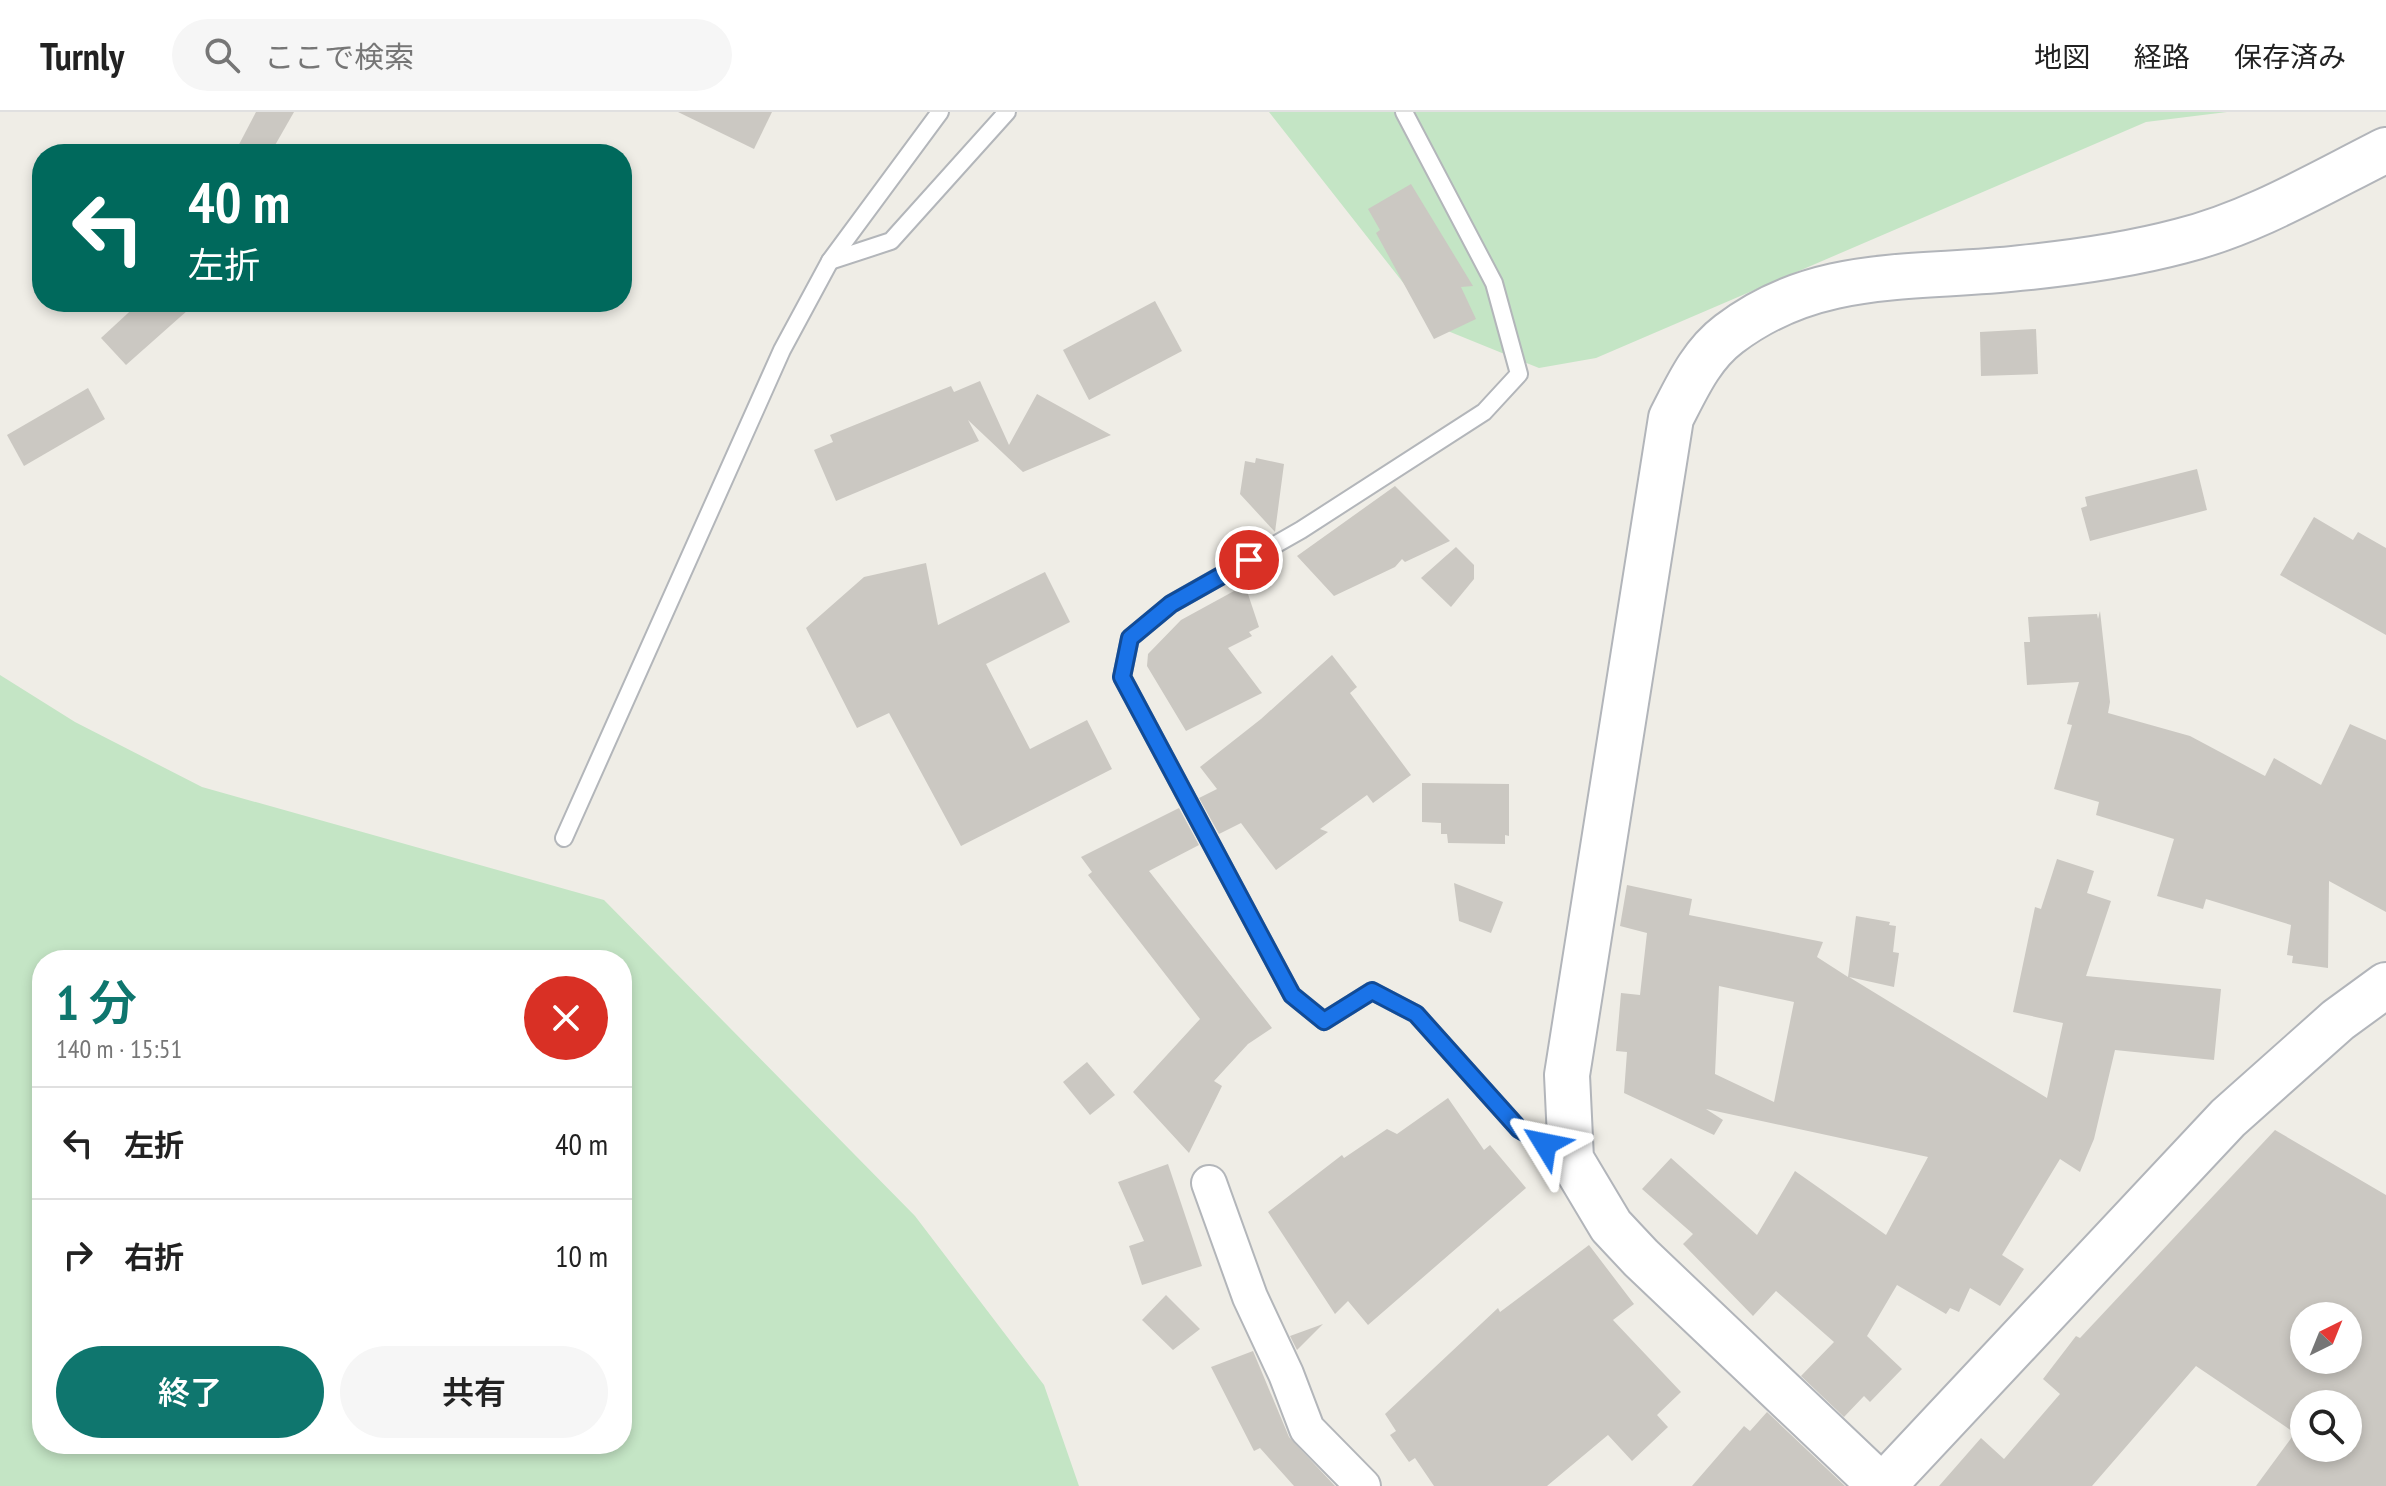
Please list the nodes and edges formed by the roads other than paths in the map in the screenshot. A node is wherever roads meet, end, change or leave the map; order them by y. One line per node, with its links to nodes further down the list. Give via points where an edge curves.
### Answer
1 (940, 112): 5 (lane)
2 (1007, 112): 5 (lane, via 891,241)
3 (1404, 112): 8 (lane, via 1494,283 1519,374 1484,412 1301,530 1171,604 1130,638 1122,677 1292,995 1324,1021 1372,991 1416,1014 1519,1129)
4 (2386, 150): 8 (street, via 2272,208 2182,241 2020,269 1909,274 1826,285 1753,318 1727,335 1697,367 1671,418 1649,545 1567,1075)
5 (830, 261): 6 (lane, via 782,350)
6 (564, 838)
7 (2386, 985): 11 (street, via 2290,1060 2228,1118)
8 (1571, 1159): 11 (street, via 1611,1226 1641,1258)
9 (1209, 1183): 10 (street, via 1250,1297 1307,1429)
10 (1363, 1486)
11 (1882, 1486)

